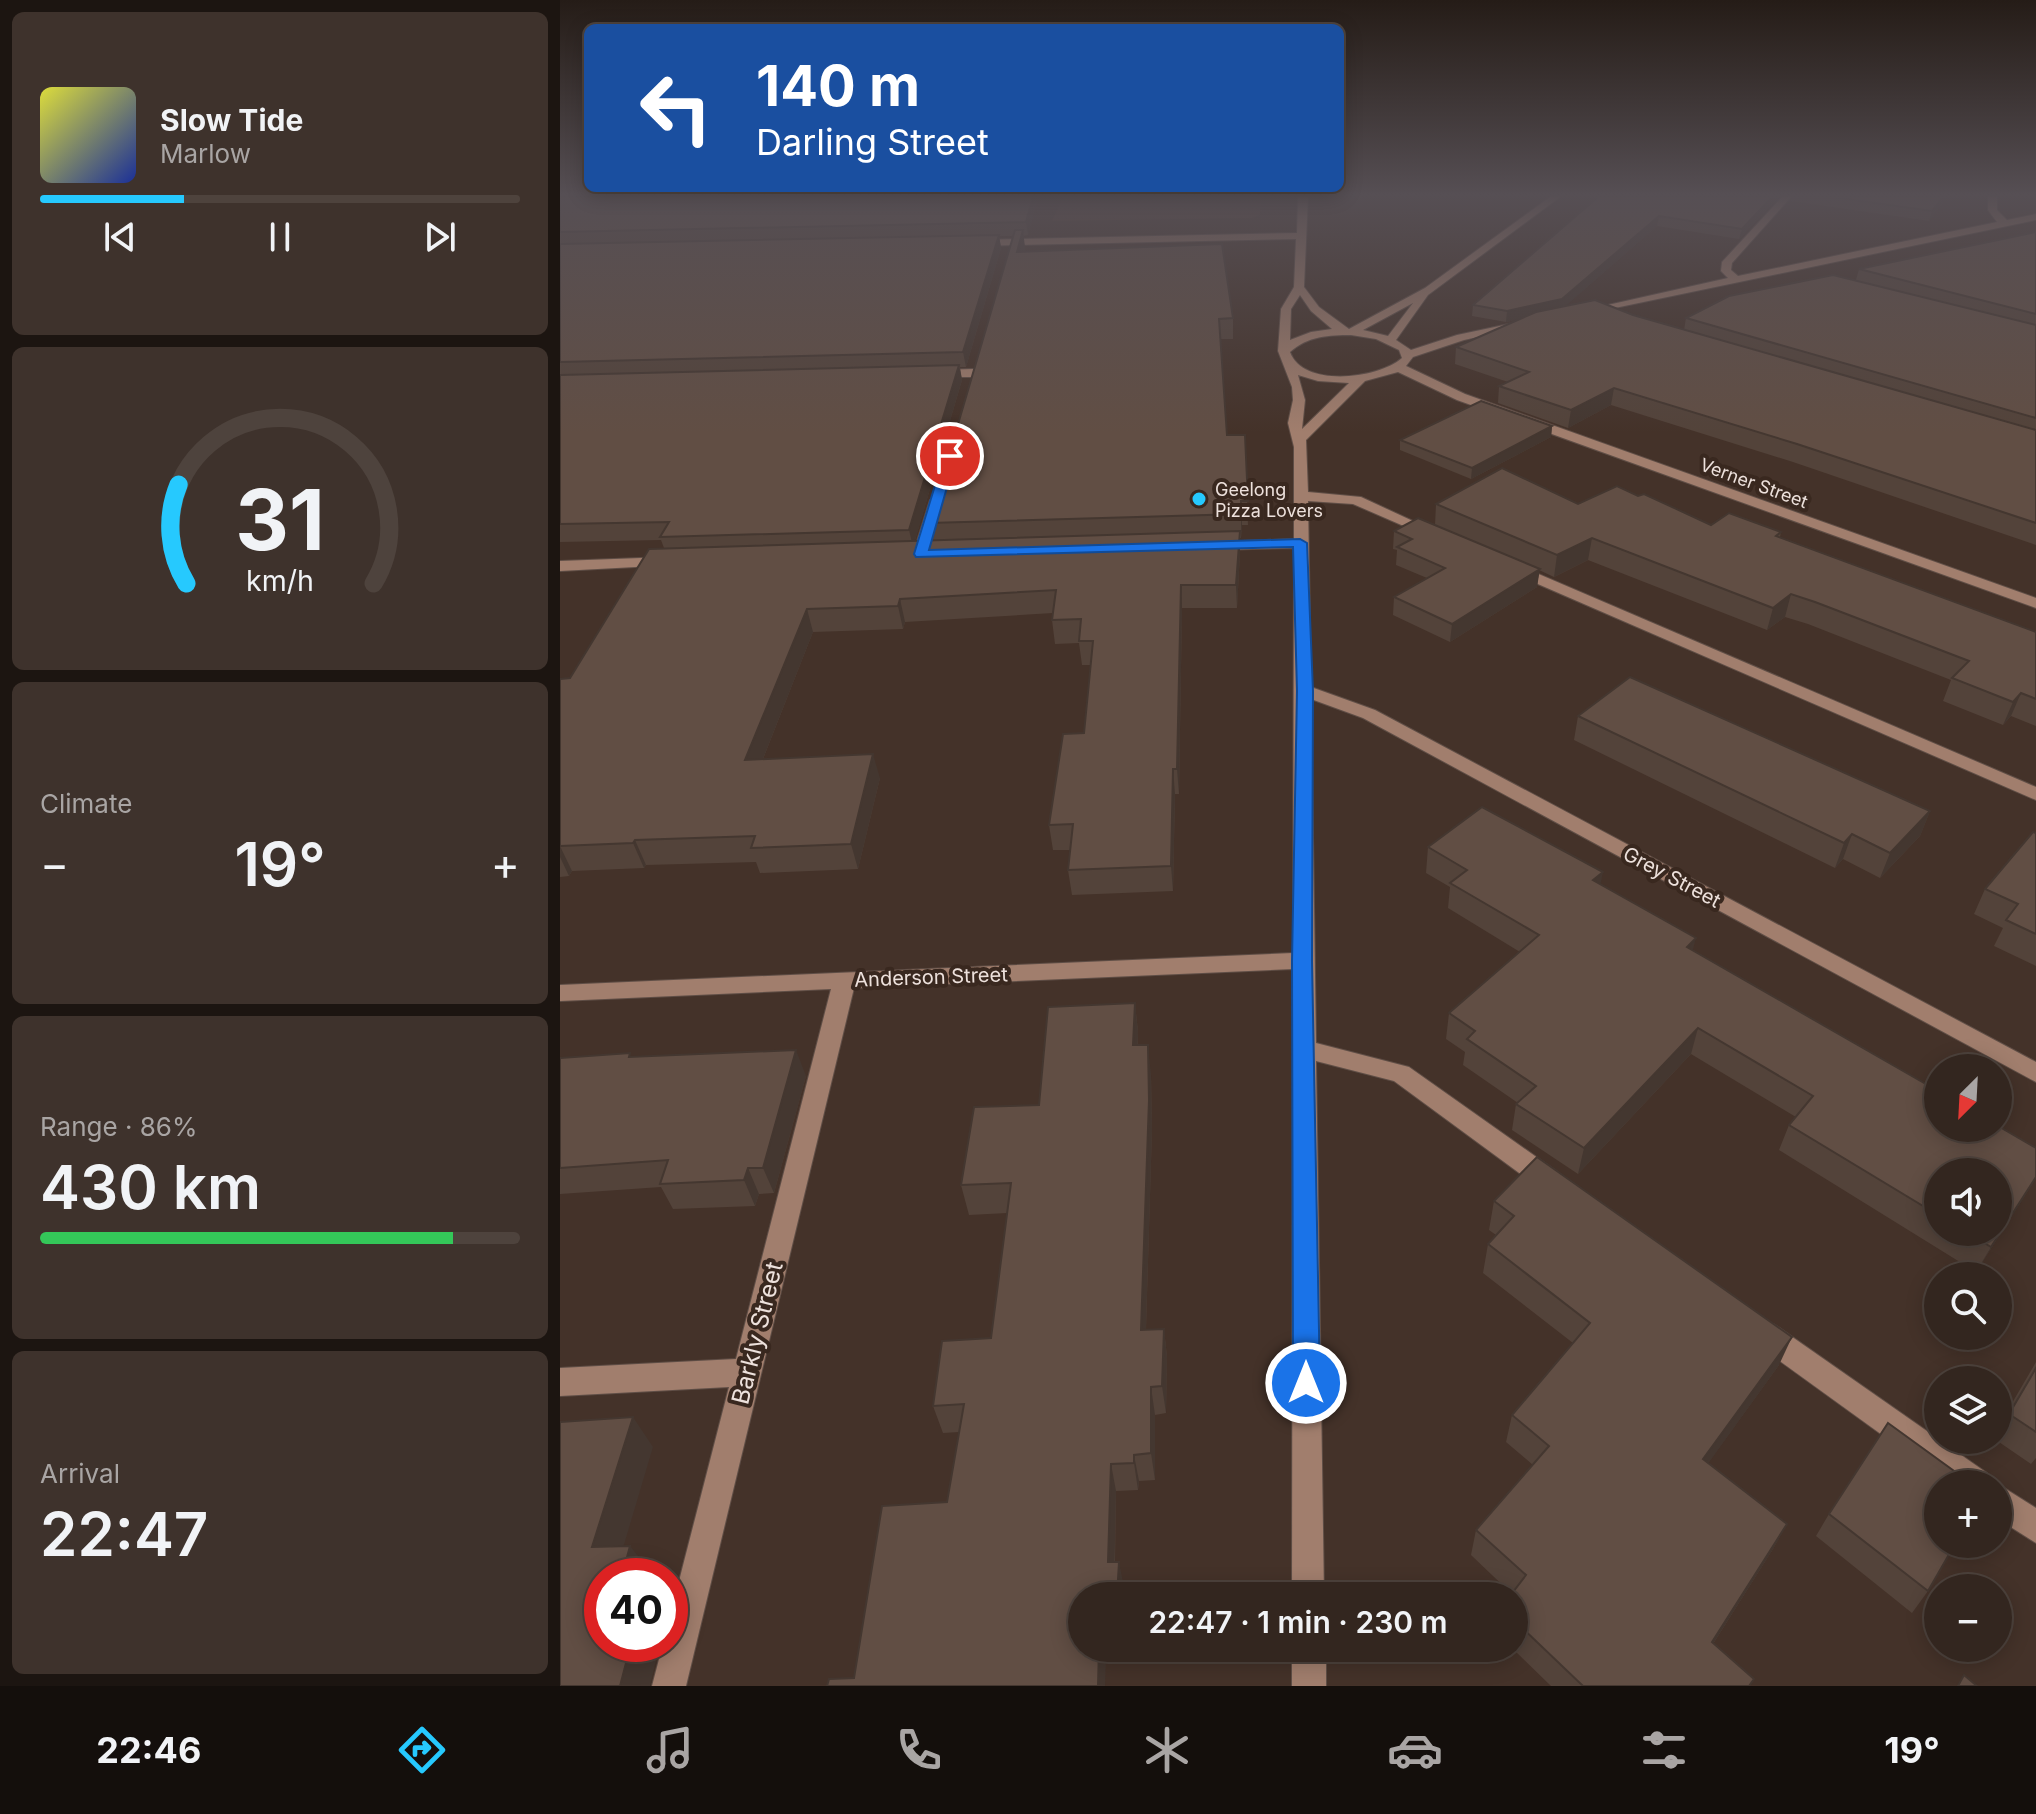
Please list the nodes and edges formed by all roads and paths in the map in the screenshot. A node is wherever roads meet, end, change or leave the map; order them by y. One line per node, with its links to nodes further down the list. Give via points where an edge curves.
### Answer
1 (1300, 276): 8 (street)
2 (1449, 276): 9 (street)
3 (1731, 276): 7 (street)
4 (1751, 276): 7 (street)
5 (1799, 276): 6 (street)
6 (1807, 278)
7 (1735, 279): 10 (street)
8 (1299, 287): 14 (street, via 1315,309); 18 (street, via 1286,309)
9 (1429, 290): 14 (street); 16 (street)
10 (1596, 309): 11 (street); 12 (street)
11 (1567, 315)
12 (1614, 318)
13 (1538, 321): 15 (street)
14 (1347, 332): 16 (street); 18 (street, via 1299,339)
15 (1461, 337): 16 (street); 17 (street)
16 (1393, 341): 17 (street)
17 (1408, 355): 20 (street)
18 (1286, 357): 23 (street, via 1308,374); 26 (street, via 1298,387 1294,423)
19 (978, 359): 21 (street)
20 (1400, 368): 23 (street); 25 (street, Verner Street)
21 (974, 373): 22 (street); 24 (street)
22 (926, 374)
23 (1363, 379): 25 (street, Verner Street); 26 (street)
24 (969, 388)
25 (1461, 397): 36 (street, Verner Street)
26 (1300, 438): 28 (street)
27 (939, 493): 32 (street)
28 (1301, 496): 29 (street, via 1356,500); 30 (street)
29 (1450, 541)
30 (1300, 543): 31 (street); 37 (street)
31 (1203, 546)
32 (921, 554)
33 (1494, 560): 38 (street)
34 (690, 561): 35 (street)
35 (562, 569)
36 (2036, 603)
37 (1305, 691): 39 (street); 43 (street, Grey Street, via 1369,714)
38 (2036, 794)
39 (1302, 961): 40 (street, Anderson Street); 42 (street)
40 (845, 980): 41 (street, Anderson Street); 46 (street, Barkly Street)
41 (560, 993)
42 (1304, 1049): 44 (street, via 1401,1074); 51 (street)
43 (2036, 1073)
44 (1567, 1193)
45 (1746, 1320): 48 (street)
46 (747, 1372): 47 (street); 52 (street, Barkly Street)
47 (560, 1382)
48 (1956, 1470)
49 (2012, 1510): 50 (street)
50 (2036, 1527)
51 (1308, 1582)
52 (669, 1686)

